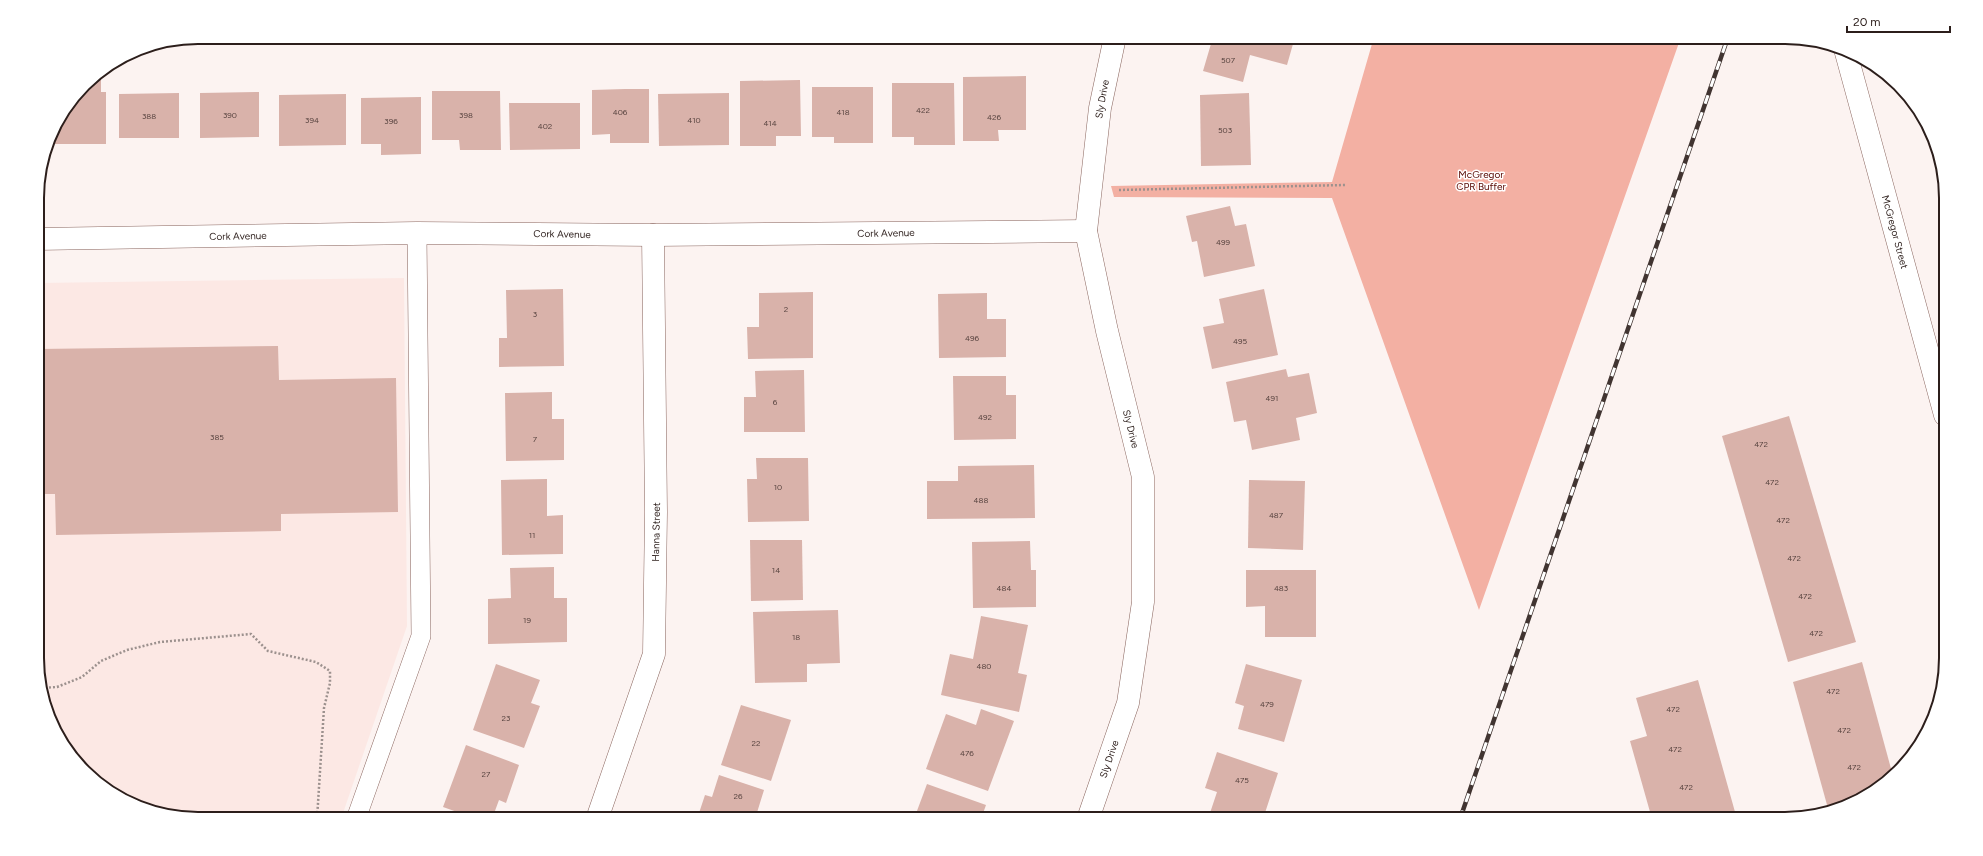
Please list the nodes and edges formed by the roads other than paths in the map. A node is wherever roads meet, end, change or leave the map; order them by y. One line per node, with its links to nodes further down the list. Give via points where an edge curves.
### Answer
1 (1113, 44): 3 (street, Sly Drive, via 1100,108)
2 (1847, 57): 7 (street, McGregor Street)
3 (1086, 231): 5 (street, Cork Avenue); 10 (street, Sly Drive, via 1107,331 1143,477 1143,602 1128,703)
4 (417, 232): 5 (street, Cork Avenue); 6 (street, Cork Avenue); 8 (lane, via 421,636)
5 (653, 235): 9 (street, Hanna Street, via 656,512 654,654)
6 (44, 239)
7 (1939, 393)
8 (358, 812)
9 (599, 812)
10 (1090, 812)

